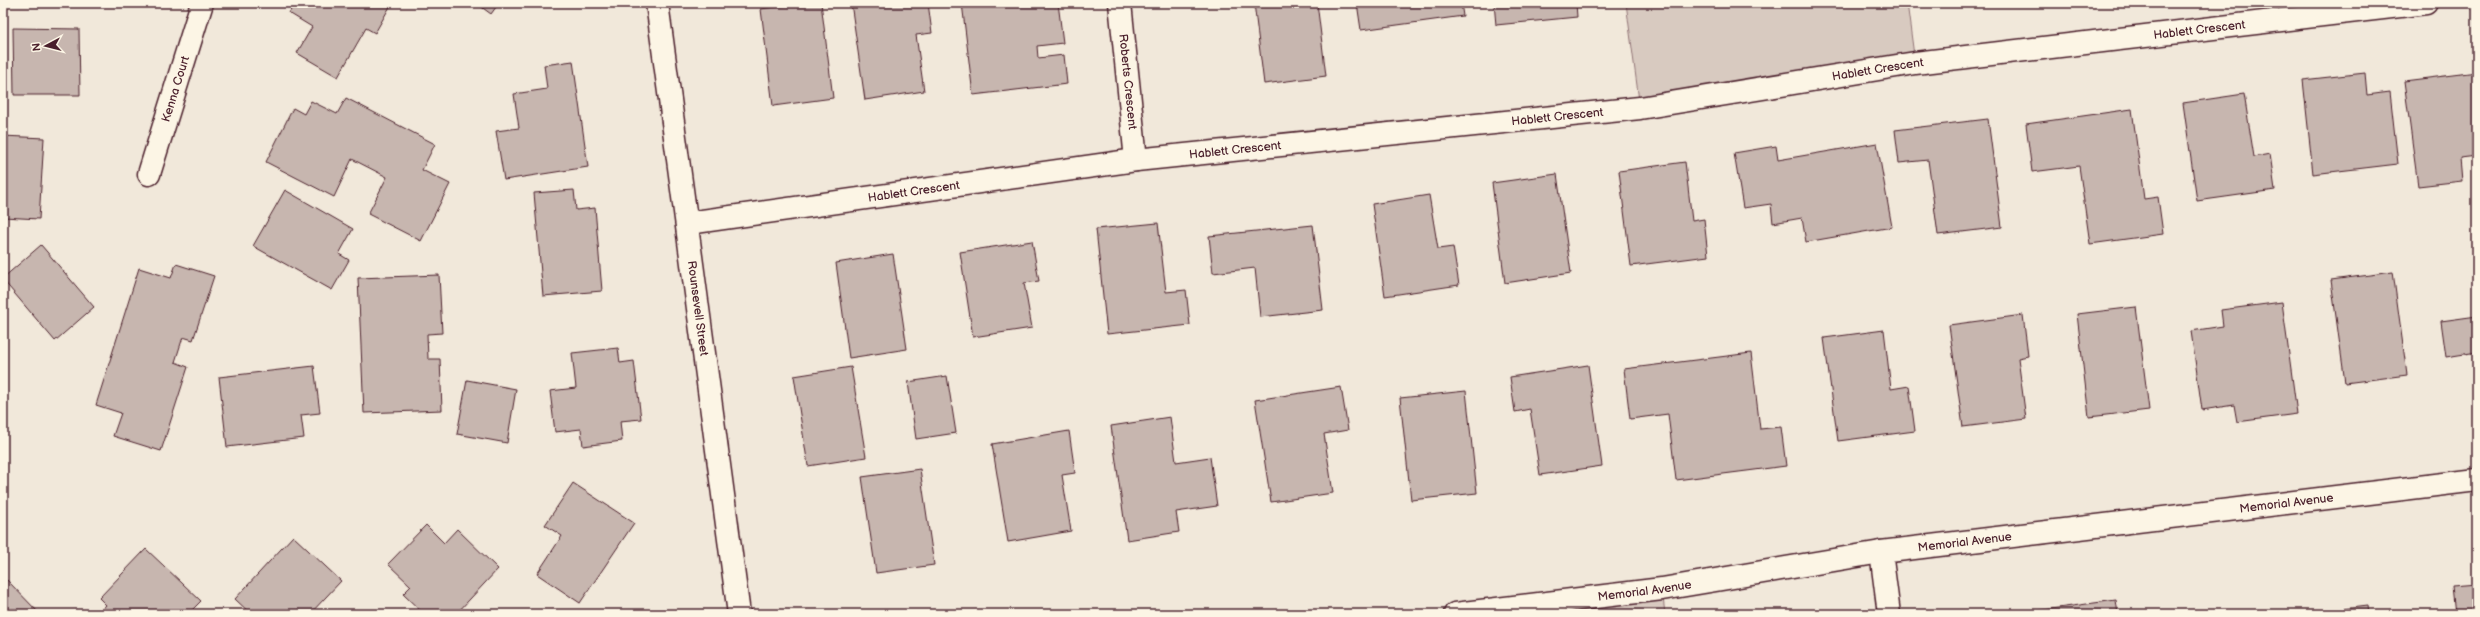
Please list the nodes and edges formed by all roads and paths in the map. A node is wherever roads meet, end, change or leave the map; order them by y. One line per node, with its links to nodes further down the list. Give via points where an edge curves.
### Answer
1 (202, 3): 6 (street, Kenna Court)
2 (657, 3): 7 (street, Rounsevell Street)
3 (1120, 3): 5 (street, Roberts Crescent)
4 (2426, 3): 5 (street, Hablett Crescent, via 1915,63 1640,108)
5 (1136, 160): 7 (street, Hablett Crescent)
6 (149, 174)
7 (688, 223): 10 (street, Rounsevell Street)
8 (2477, 480): 9 (street, Memorial Avenue)
9 (1881, 552): 11 (street, Memorial Avenue, via 1662,589); 12 (street)
10 (739, 614)
11 (1454, 614)
12 (1889, 614)

